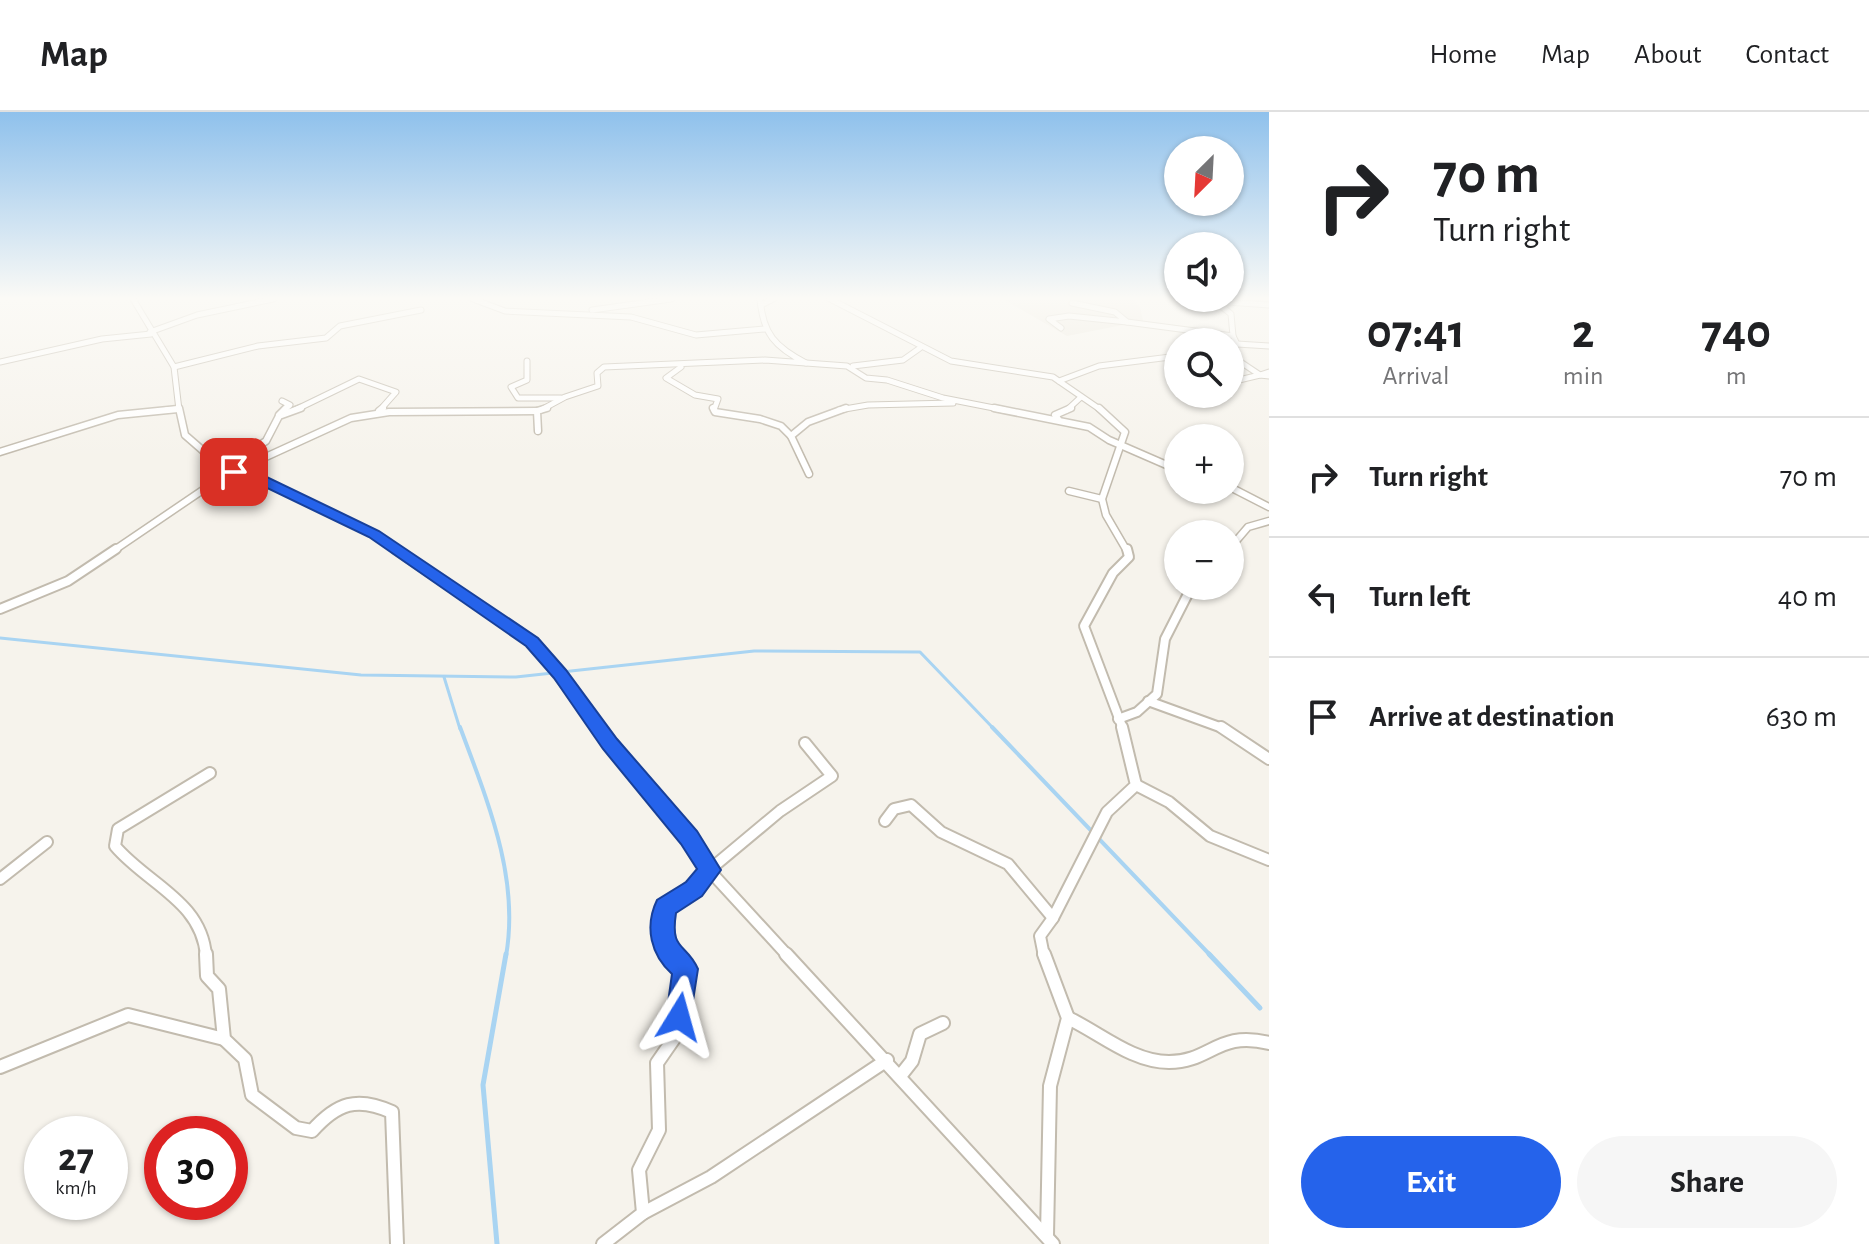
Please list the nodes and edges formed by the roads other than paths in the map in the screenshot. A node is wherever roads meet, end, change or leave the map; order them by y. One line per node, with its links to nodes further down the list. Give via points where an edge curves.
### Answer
1 (45, 352): 9 (street)
2 (166, 352): 14 (street)
3 (235, 352): 14 (street)
4 (785, 352): 10 (street)
5 (915, 352): 13 (street, via 903,360)
6 (930, 352): 18 (street, via 969,366 1023,370)
7 (1164, 359): 18 (street, via 1107,364)
8 (527, 361): 20 (street, via 527,380 511,387)
9 (0, 362)
10 (806, 363): 11 (street); 13 (street)
11 (687, 364): 21 (street, via 604,367 592,391); 31 (street, via 666,378 672,385 718,399 715,412 760,419)
12 (1244, 364): 16 (street)
13 (849, 366): 23 (street, via 866,378)
14 (174, 367): 24 (street)
15 (1269, 374): 16 (street)
16 (1260, 375): 17 (street)
17 (1244, 379)
18 (1059, 381): 19 (street)
19 (1081, 397): 29 (street, via 1055,415); 32 (street, via 1125,432)
20 (518, 398): 21 (street); 26 (street)
21 (561, 398): 25 (street, via 551,409)
22 (282, 401): 28 (street, via 290,405)
23 (966, 402): 29 (street); 31 (street, via 829,411)
24 (178, 409): 33 (street, via 118,415); 35 (street, via 185,439)
25 (537, 411): 26 (street); 30 (street)
26 (511, 412): 27 (street)
27 (373, 414): 28 (street, via 396,392 361,379); 35 (street)
28 (279, 416): 35 (street, via 266,441)
29 (1059, 420): 32 (street, via 1089,427)
30 (538, 431)
31 (791, 436): 36 (street)
32 (1122, 445): 34 (street); 39 (street)
33 (0, 452)
34 (1164, 464)
35 (235, 467): 44 (street, via 68,581); 54 (street, via 374,534 532,642 689,837)
36 (809, 474)
37 (1069, 491): 39 (street)
38 (1244, 494): 40 (street)
39 (1102, 499): 46 (street, via 1129,557 1113,573 1084,626)
40 (1269, 507)
41 (1269, 522): 42 (street)
42 (1244, 532)
43 (1187, 600): 45 (street, via 1169,628 1160,654 1157,694)
44 (0, 609)
45 (1148, 701): 46 (street); 48 (street, via 1192,712 1250,742)
46 (1118, 719): 50 (street, via 1130,743)
47 (805, 743): 54 (street, via 832,776)
48 (1269, 759)
49 (210, 773): 59 (street, via 118,829 115,846 139,874 187,905 206,936 207,976 219,989)
50 (1136, 785): 53 (street, via 1169,802 1210,836); 56 (street, via 1107,812)
51 (885, 821): 56 (street, via 894,809 911,805 941,832 1008,864)
52 (47, 842): 55 (street)
53 (1269, 860)
54 (709, 870): 61 (street); 64 (street, via 694,889 665,907 662,929 668,954 685,969 683,997 675,1037 657,1063 659,1130 639,1170)
55 (0, 879)
56 (1053, 918): 57 (street, via 1040,936 1046,967)
57 (1068, 1018): 60 (street, via 1099,1031 1134,1057 1166,1063 1190,1061 1227,1039 1252,1037); 65 (street, via 1050,1086)
58 (943, 1023): 63 (street, via 920,1034 912,1061)
59 (224, 1039): 62 (street, via 128,1015); 66 (street, via 245,1059 252,1095 296,1128 312,1131 350,1100 373,1102 392,1112)
60 (1269, 1043)
61 (887, 1060): 63 (street); 64 (street, via 711,1177)
62 (0, 1067)
63 (901, 1075): 65 (street)
64 (643, 1213): 67 (street)
65 (1050, 1240)
66 (397, 1244)
67 (603, 1244)

